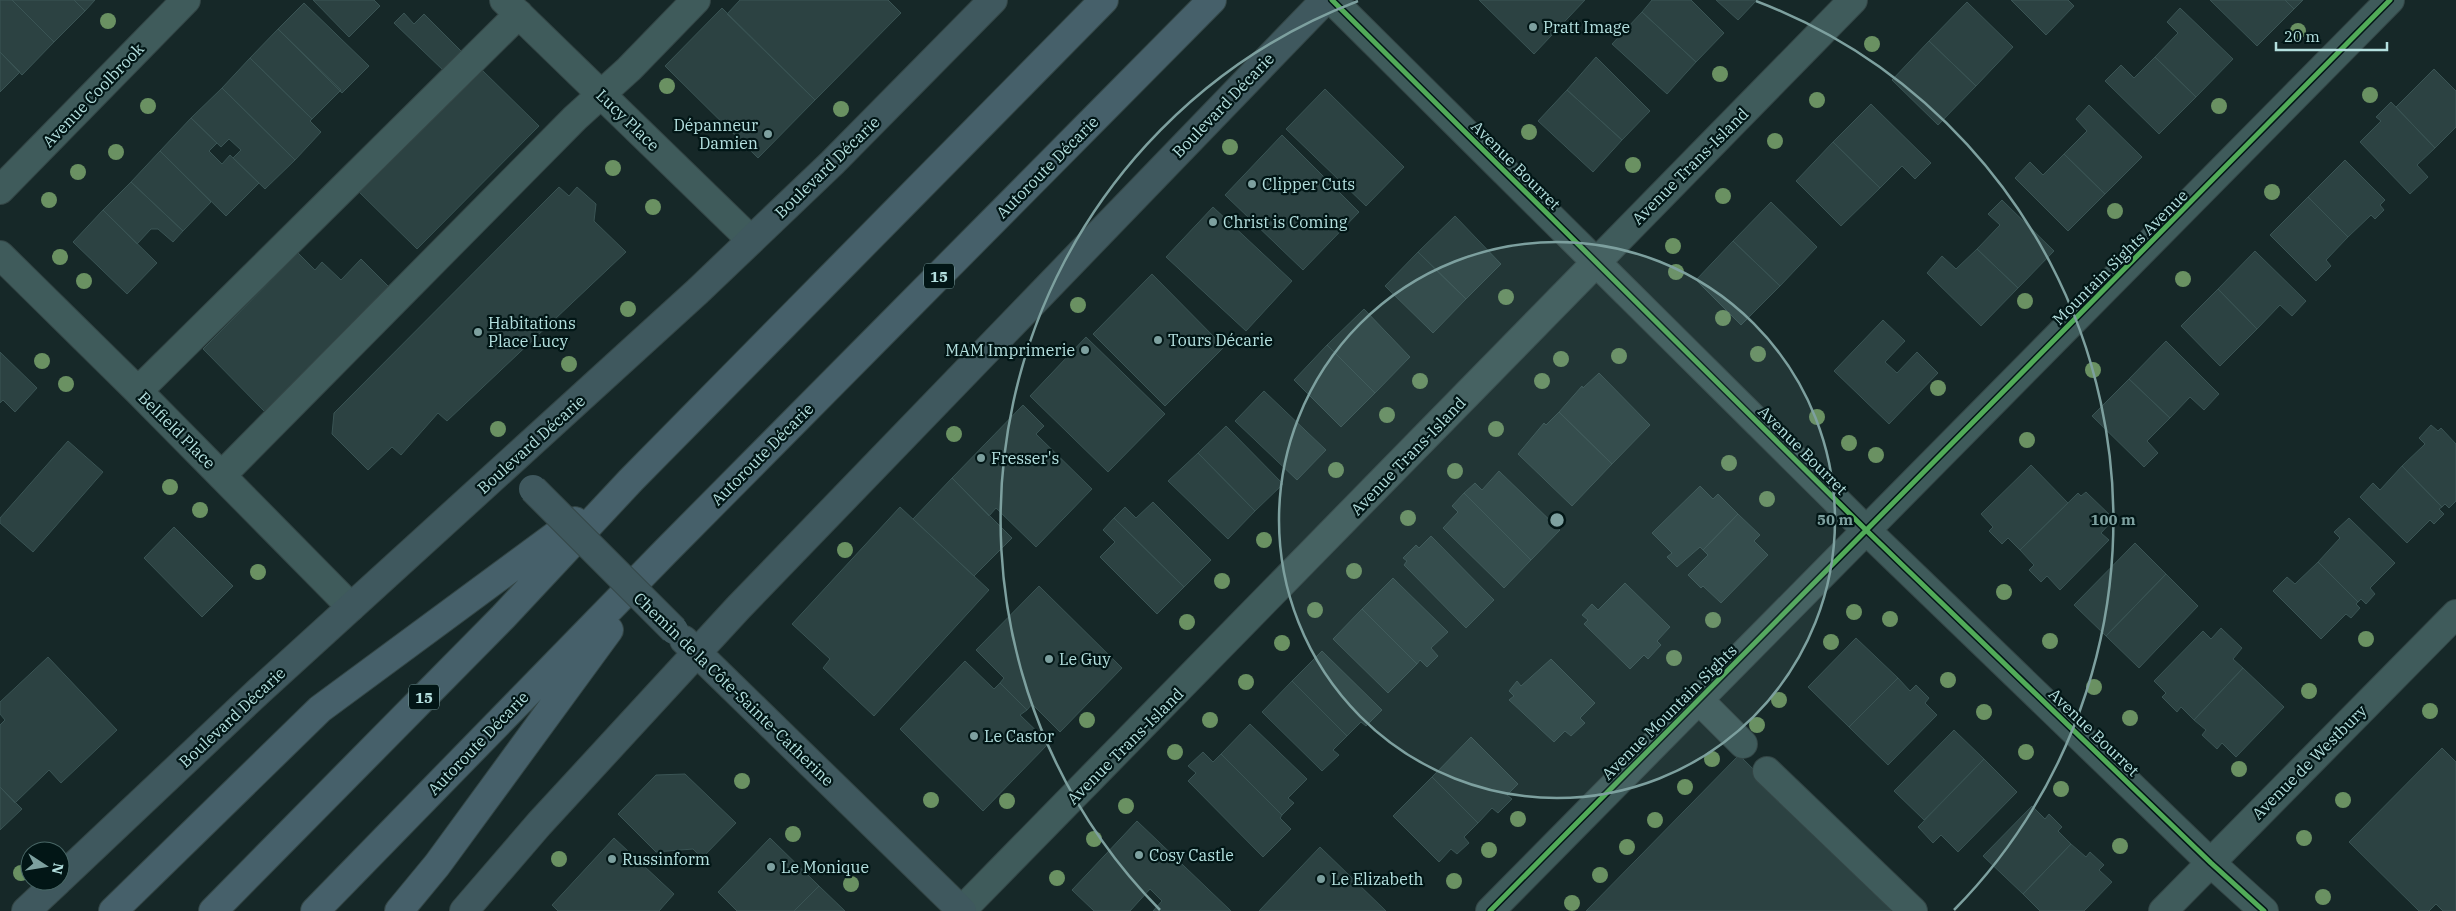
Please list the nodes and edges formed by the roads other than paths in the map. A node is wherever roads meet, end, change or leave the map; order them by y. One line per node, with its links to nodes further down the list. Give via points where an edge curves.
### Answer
1 (186, 0): 12 (street, Avenue Coolbrook)
2 (696, 0): 11 (street)
3 (993, 0): 13 (main road, Boulevard Décarie)
4 (1104, 0): 19 (highway, 15)
5 (1212, 0): 21 (highway, Autoroute Décarie / 15)
6 (1325, 0): 24 (main road, Boulevard Décarie)
7 (1332, 0): 15 (street, Avenue Bourret)
8 (1853, 0): 15 (street, Avenue Trans-Island)
9 (2390, 0): 20 (street, Mountain Sights Avenue)
10 (512, 7): 11 (street, Lucy Place); 16 (street)
11 (601, 94): 13 (street, Lucy Place); 18 (street)
12 (0, 190)
13 (752, 240): 17 (main road, Boulevard Décarie)
14 (0, 255): 16 (street, Belfield Place)
15 (1596, 262): 20 (street, Avenue Bourret); 37 (street, Avenue Trans-Island)
16 (138, 391): 18 (street, Belfield Place)
17 (509, 464): 22 (main road, Boulevard Décarie); 24 (main road, Chemin de la Côte-Sainte-Catherine, bridge)
18 (222, 475): 22 (street, Belfield Place)
19 (631, 480): 32 (highway, via 320,709); 33 (highway, 15, via 503,617)
20 (1866, 530): 25 (street, Avenue Mountain Sights); 28 (street, Avenue Bourret)
21 (666, 551): 34 (highway, Autoroute Décarie / 15); 35 (highway, via 437,865)
22 (351, 607): 29 (main road, Boulevard Décarie)
23 (2456, 614): 28 (street, Avenue de Westbury)
24 (696, 653): 36 (main road, Boulevard Décarie); 37 (main road, Chemin de la Côte-Sainte-Catherine)
25 (1699, 700): 26 (street); 38 (street, Avenue Mountain Sights)
26 (1743, 744)
27 (1767, 771): 39 (street)
28 (2211, 863): 40 (street, Avenue de Westbury); 41 (street, Avenue Bourret)
29 (70, 870)
30 (47, 891): 31 (main road, Boulevard Décarie)
31 (26, 911)
32 (113, 911)
33 (213, 911)
34 (315, 911)
35 (399, 911)
36 (464, 911)
37 (961, 911)
38 (1490, 911)
39 (1913, 911)
40 (2163, 911)
41 (2264, 911)

